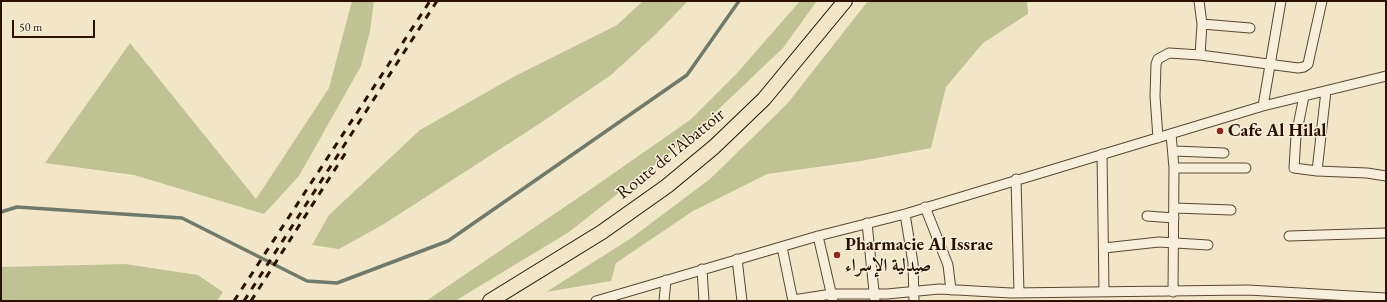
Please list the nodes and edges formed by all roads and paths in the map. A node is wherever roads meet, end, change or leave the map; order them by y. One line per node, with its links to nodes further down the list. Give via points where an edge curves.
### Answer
1 (845, 1): 54 (main road, Route de l’Abattoir, via 764,99 708,152 667,186 602,232)
2 (1199, 1): 5 (street)
3 (1281, 1): 8 (street)
4 (1322, 1): 8 (street, via 1307,66 1298,68)
5 (1202, 24): 6 (street); 7 (street)
6 (1250, 28)
7 (1200, 55): 8 (street); 14 (street, via 1169,53 1158,59)
8 (1270, 64): 12 (street)
9 (1386, 76): 10 (street)
10 (1326, 91): 11 (street); 20 (street)
11 (1304, 96): 12 (street); 20 (street, via 1293,166 1297,170)
12 (1263, 106): 13 (street)
13 (1171, 134): 14 (street); 15 (street)
14 (1158, 138): 17 (street)
15 (1174, 151): 16 (street); 18 (street)
16 (1224, 153)
17 (1102, 154): 22 (street); 36 (street)
18 (1174, 168): 19 (street); 24 (street)
19 (1246, 168)
20 (1317, 172): 21 (street)
21 (1386, 176)
22 (1016, 179): 23 (street); 46 (street)
23 (925, 207): 26 (street); 40 (street, via 948,265)
24 (1174, 208): 25 (street); 28 (street)
25 (1231, 210)
26 (905, 214): 29 (street); 41 (street, via 913,263)
27 (1147, 216): 28 (street)
28 (1174, 218): 33 (street)
29 (867, 223): 31 (street); 51 (street)
30 (1386, 234): 32 (street)
31 (818, 236): 35 (street); 50 (street)
32 (1289, 236)
33 (1174, 243): 34 (street); 36 (street, via 1144,242); 45 (street)
34 (1208, 245)
35 (782, 247): 37 (street); 53 (street)
36 (1104, 248): 44 (street)
37 (737, 259): 38 (street); 58 (street)
38 (702, 269): 39 (street); 57 (street)
39 (666, 280): 49 (street); 56 (street)
40 (951, 290): 41 (street); 42 (street)
41 (914, 291): 51 (street); 59 (street)
42 (968, 291): 46 (street); 60 (street)
43 (1086, 291): 44 (street); 47 (street); 61 (street)
44 (1104, 291): 48 (street)
45 (1173, 292): 48 (street); 52 (street, via 1248,290)
46 (1014, 296): 47 (street)
47 (1050, 296)
48 (1133, 296)
49 (620, 298): 55 (street)
50 (833, 298): 51 (street); 53 (street)
51 (875, 298)
52 (1386, 298)
53 (793, 300)
54 (490, 301)
55 (596, 301)
56 (664, 301)
57 (704, 301)
58 (742, 301)
59 (914, 301)
60 (968, 301)
61 (1085, 301)

